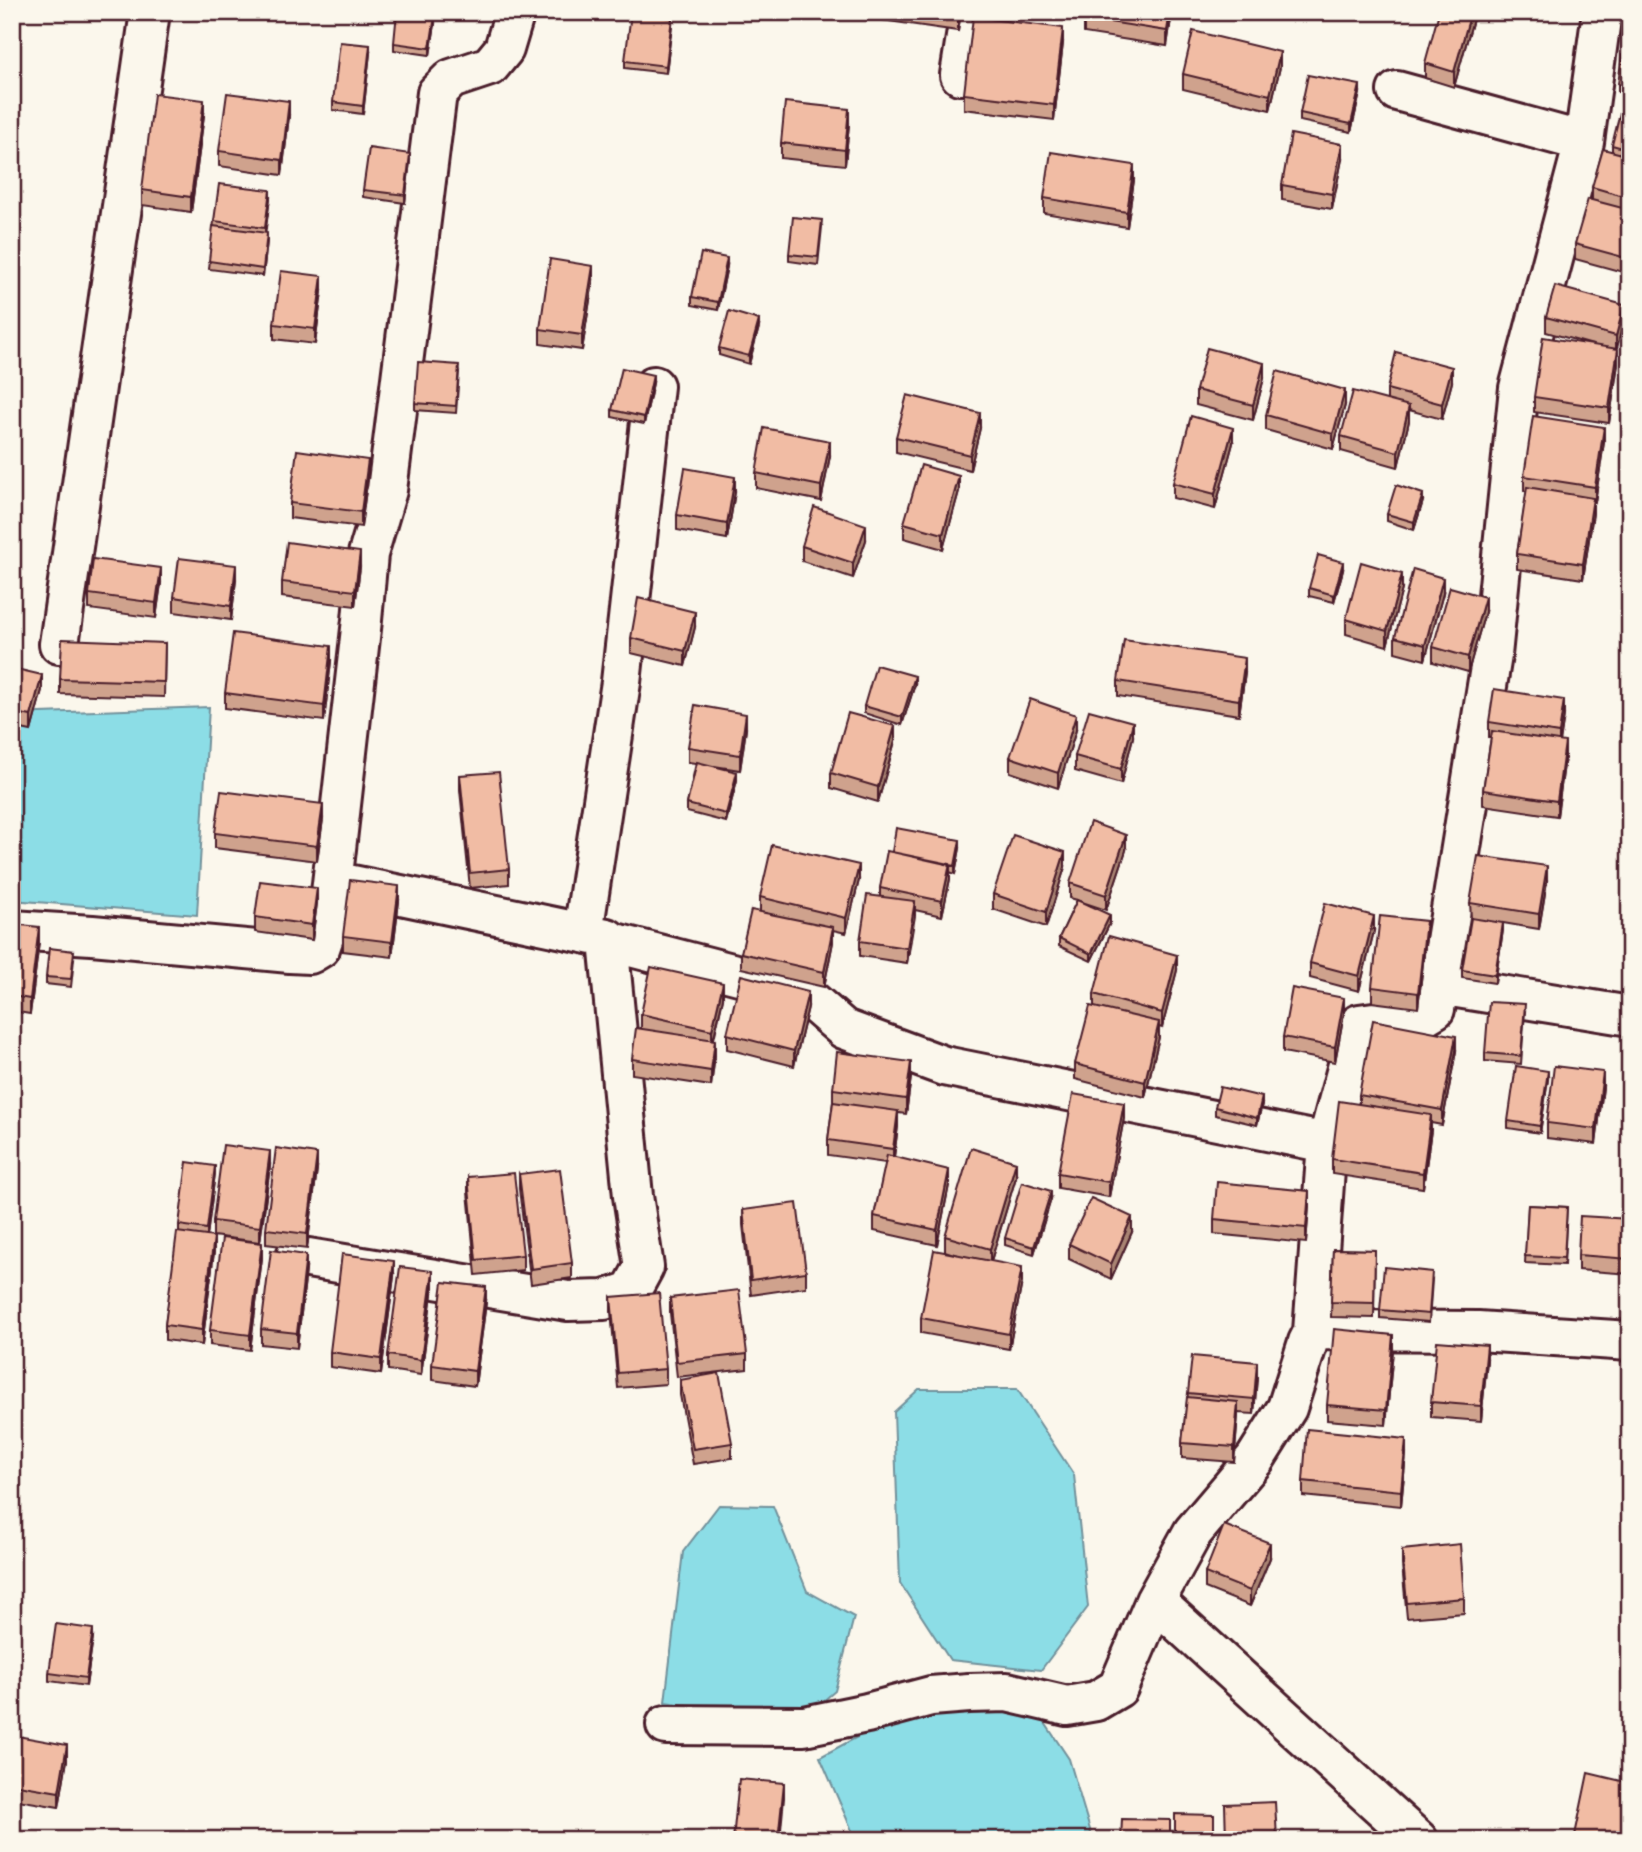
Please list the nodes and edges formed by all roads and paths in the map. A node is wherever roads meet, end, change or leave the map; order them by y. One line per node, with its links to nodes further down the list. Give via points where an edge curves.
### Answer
1 (150, 12): 9 (street)
2 (515, 12): 10 (street, via 504,49 491,66 451,79 437,93 387,489 368,554)
3 (970, 12): 5 (street)
4 (1602, 12): 7 (street)
5 (960, 75)
6 (1397, 91): 7 (street)
7 (1584, 142): 13 (street, via 1519,388 1492,655)
8 (654, 386): 12 (street)
9 (59, 644)
10 (332, 880): 11 (street, via 327,928 320,948 310,954); 12 (street)
11 (12, 930)
12 (596, 937): 15 (street, via 774,984 813,1002 844,1029 944,1066); 16 (street, via 644,1267 631,1291 604,1300 568,1301)
13 (1438, 985): 14 (street); 15 (street, via 1435,1009 1424,1015 1359,1024)
14 (1630, 1016)
15 (1327, 1143): 17 (street)
16 (296, 1256)
17 (1313, 1332): 18 (street, via 1478,1331); 19 (street, via 1287,1408 1255,1460 1193,1532)
18 (1630, 1341)
19 (1155, 1601): 20 (street, via 1118,1688 1096,1700 1067,1706 1007,1692 970,1693 931,1696 804,1726); 21 (street)
20 (666, 1725)
21 (1418, 1840)

